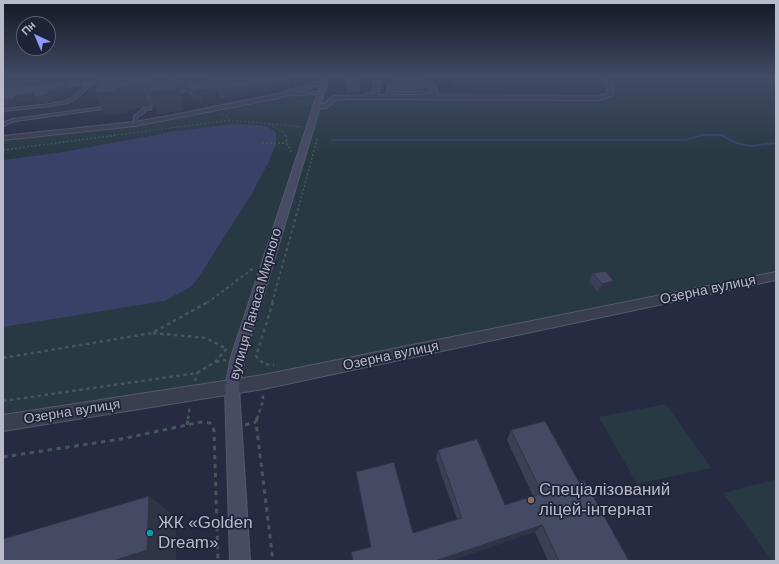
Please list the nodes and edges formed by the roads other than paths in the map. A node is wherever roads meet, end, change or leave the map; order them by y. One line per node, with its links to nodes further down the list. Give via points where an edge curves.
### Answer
1 (59, 103): 6 (lane)
2 (106, 103): 7 (lane, via 101,108)
3 (248, 103): 8 (street)
4 (316, 103): 11 (main road, вулиця Панаса Мирного, via 238,357)
5 (150, 108): 8 (lane, via 144,109 144,112 135,117)
6 (3, 110)
7 (4, 123)
8 (135, 124): 9 (street)
9 (3, 138)
10 (776, 276): 11 (street, Озерна вулиця)
11 (232, 388): 12 (street, Озерна вулиця); 13 (main road, вулиця Панаса Мирного)
12 (3, 423)
13 (240, 561)

